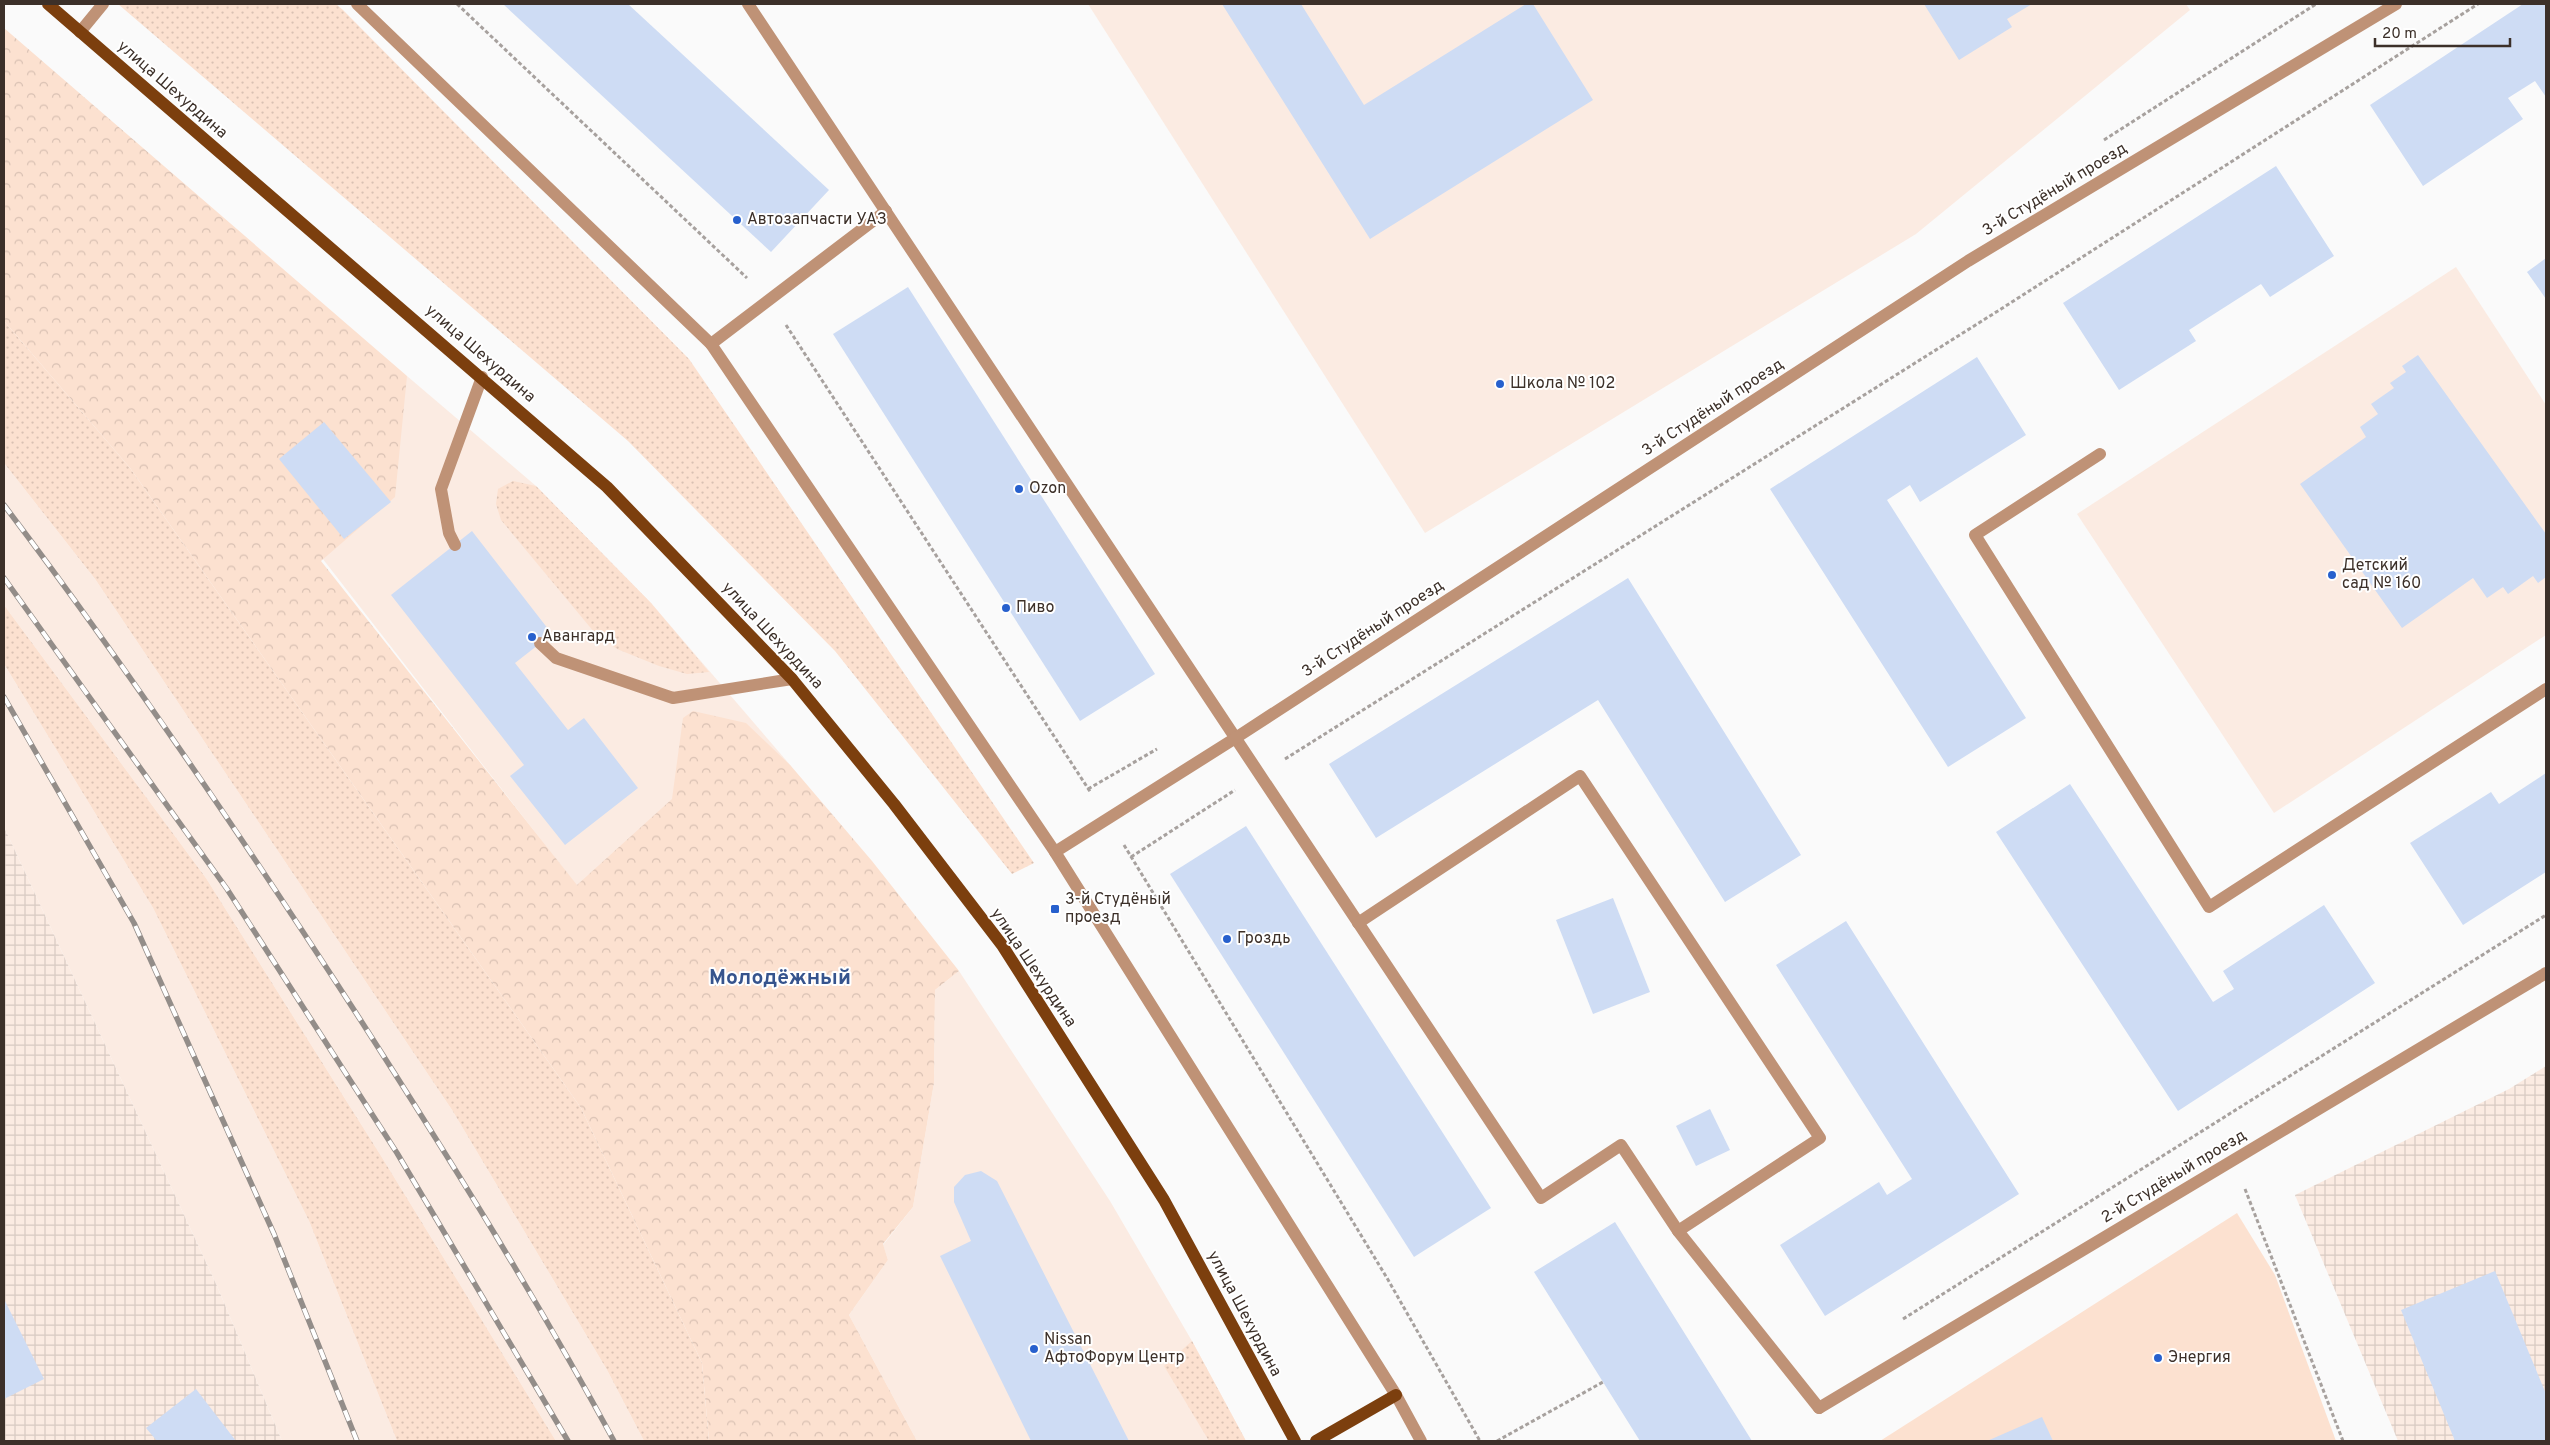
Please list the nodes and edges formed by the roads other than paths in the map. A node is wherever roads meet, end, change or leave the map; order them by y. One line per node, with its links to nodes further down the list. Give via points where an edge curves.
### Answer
1 (48, 4): 6 (main road, улица Шехурдина)
2 (103, 4): 6 (street)
3 (357, 4): 8 (street)
4 (748, 4): 7 (street)
5 (2396, 4): 15 (street, 3-й Студёный проезд, via 1968,261)
6 (80, 32): 9 (main road, улица Шехурдина)
7 (886, 211): 8 (street); 15 (street)
8 (711, 344): 16 (street)
9 (482, 377): 11 (street, via 441,489 449,533); 13 (main road, улица Шехурдина, via 607,487)
10 (2100, 454): 14 (street, via 1975,536 2209,907)
11 (455, 545)
12 (540, 643): 13 (street, via 556,658 673,698)
13 (792, 679): 21 (main road, улица Шехурдина, via 894,804 1002,945 1164,1200)
14 (2546, 689)
15 (1234, 739): 16 (street, 3-й Студёный проезд); 17 (street)
16 (1055, 852): 20 (street)
17 (1358, 923): 19 (street, via 1542,1198 1621,1146); 19 (street, via 1580,776 1820,1138)
18 (2546, 973): 19 (street, 2-й Студёный проезд, via 1819,1408)
19 (1678, 1231)
20 (1396, 1395): 22 (main road); 23 (street)
21 (1295, 1441)
22 (1316, 1441)
23 (1421, 1441)

